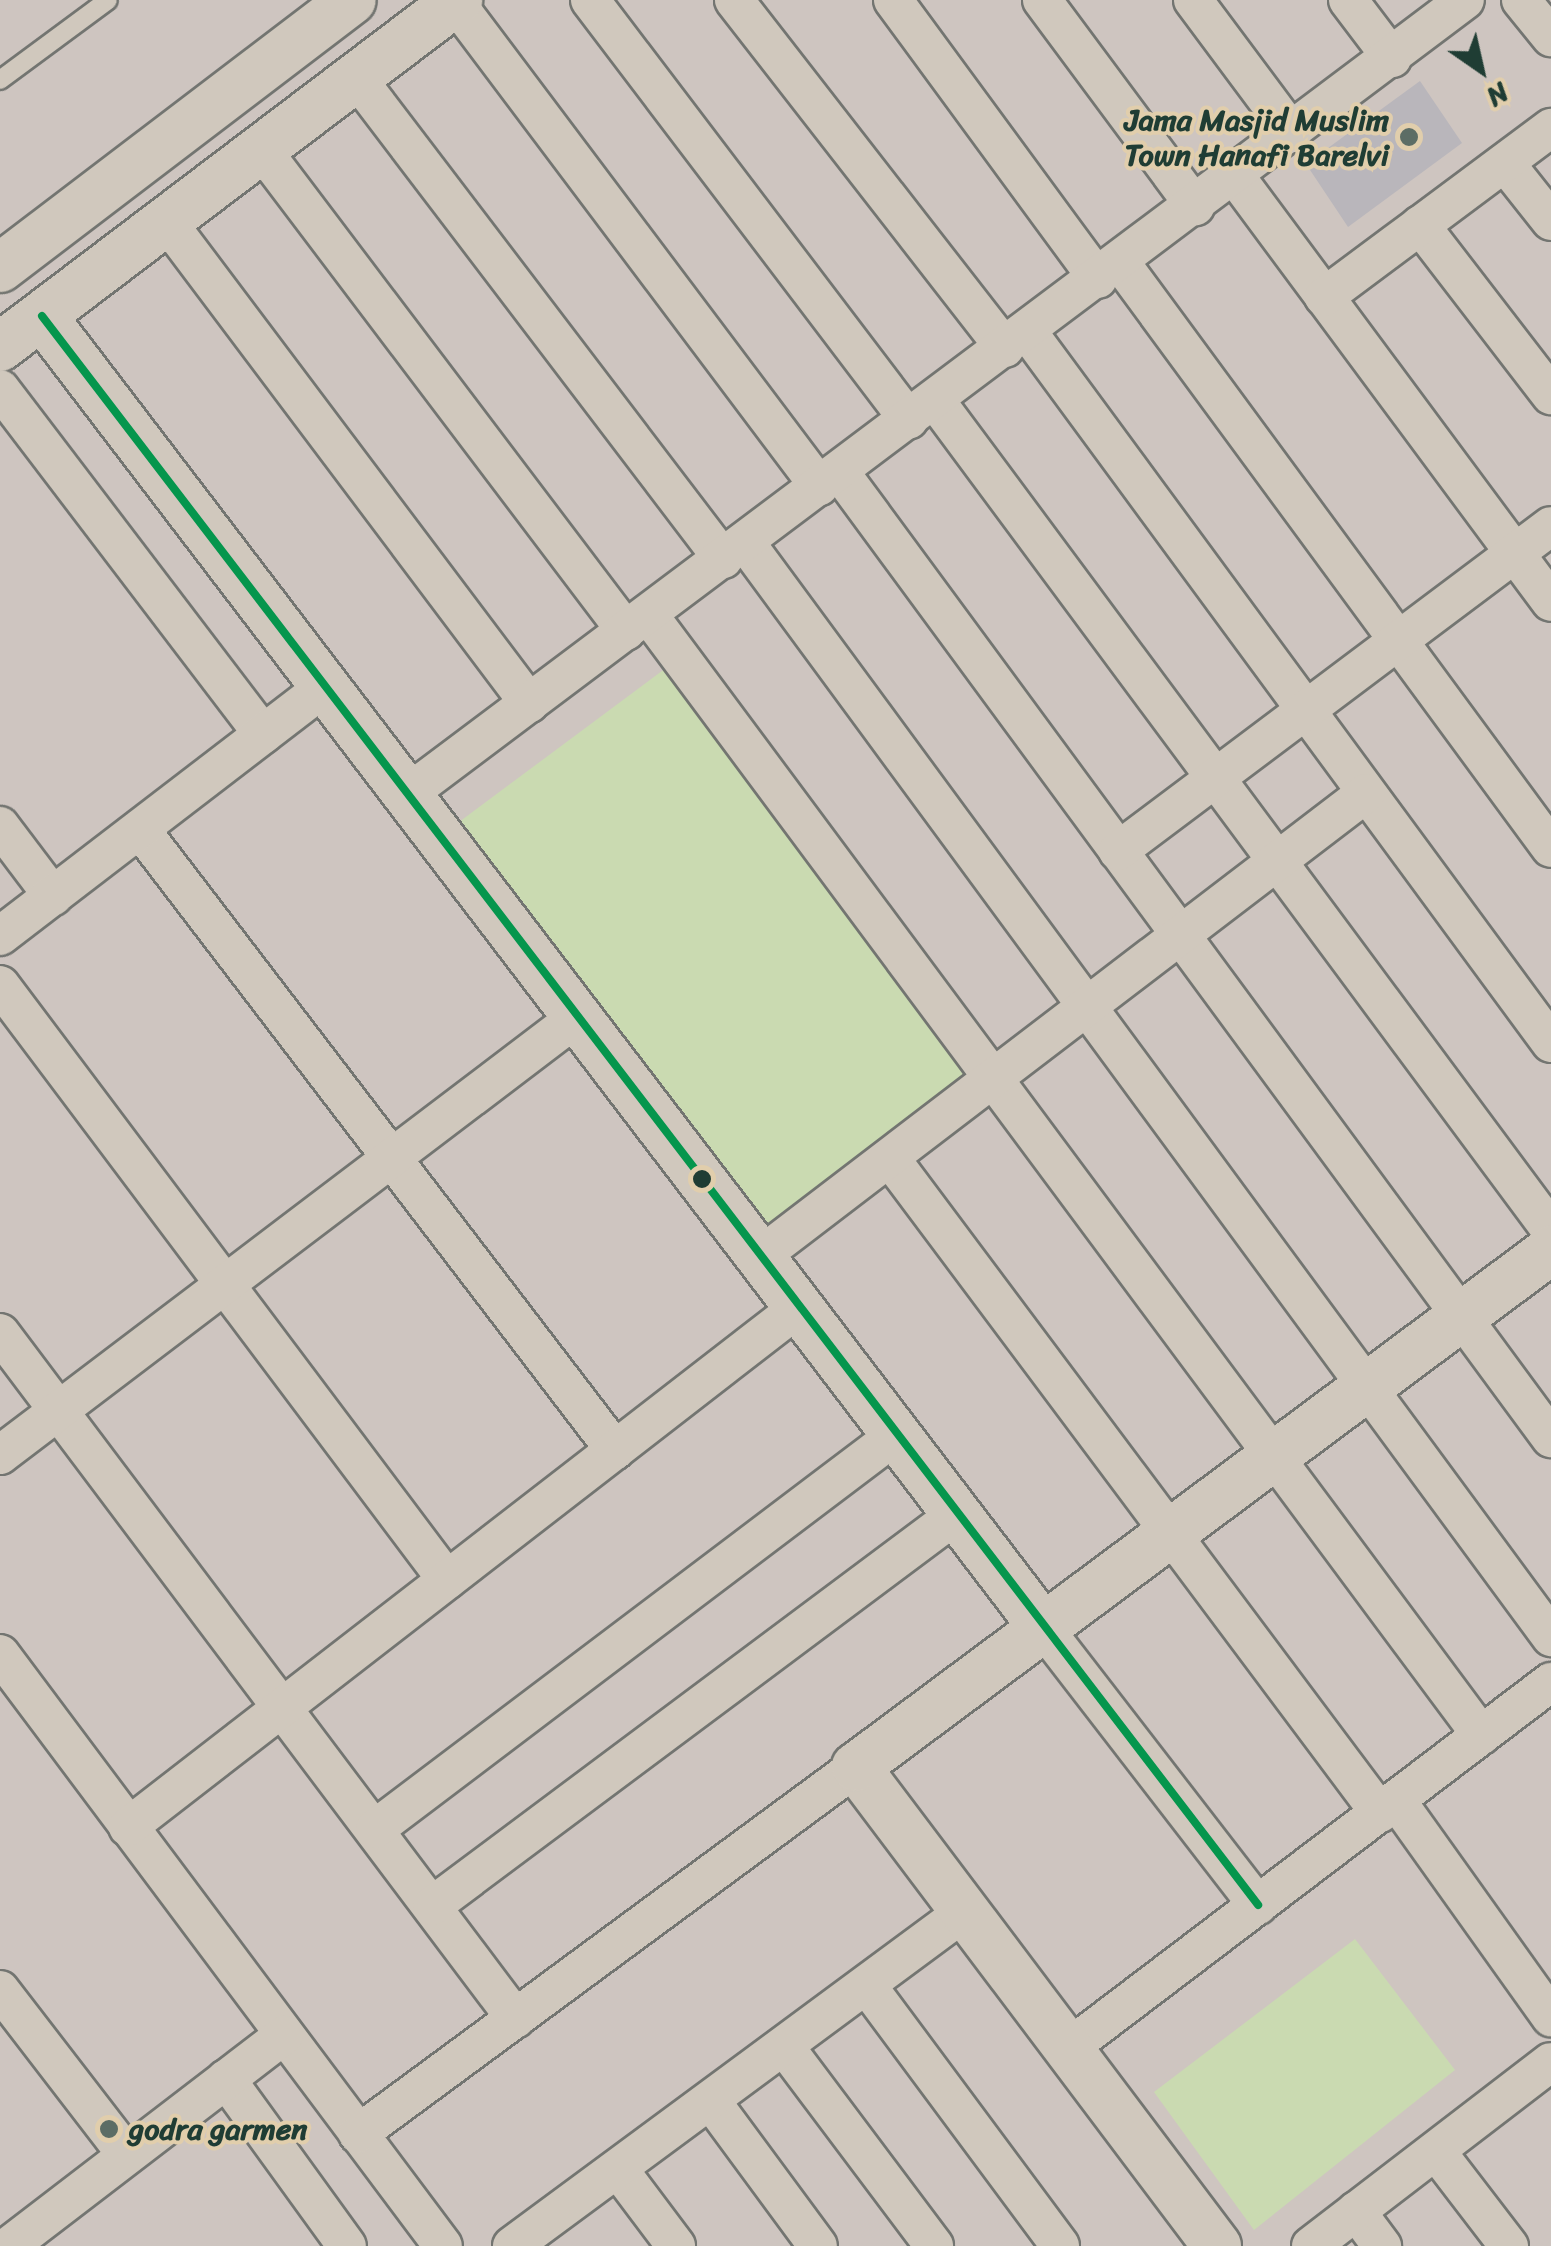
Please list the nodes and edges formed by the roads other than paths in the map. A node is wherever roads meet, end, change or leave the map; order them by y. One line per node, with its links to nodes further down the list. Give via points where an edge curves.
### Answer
1 (108, 0): 15 (lane)
2 (352, 0): 25 (street)
3 (590, 0): 33 (street)
4 (734, 0): 29 (street)
5 (893, 0): 26 (street)
6 (1042, 0): 21 (street)
7 (1193, 0): 17 (street)
8 (1348, 0): 13 (street)
9 (1465, 0): 13 (street)
10 (1520, 0): 12 (street)
11 (457, 1): 14 (street); 34 (street)
12 (1551, 37)
13 (1392, 58): 17 (street)
14 (356, 77): 18 (street); 36 (street)
15 (0, 80)
16 (1551, 128): 19 (street)
17 (1292, 134): 20 (street)
18 (262, 150): 22 (street); 39 (street)
19 (1505, 162): 23 (street); 24 (street)
20 (1234, 176): 21 (street); 27 (street)
21 (1194, 206): 26 (street)
22 (165, 219): 28 (street); 42 (street)
23 (1551, 221)
24 (1420, 225): 27 (street); 32 (street)
25 (0, 268)
26 (1109, 270): 29 (street); 40 (street)
27 (1324, 297): 37 (street)
28 (42, 316): 30 (street); 41 (street)
29 (1016, 340): 33 (street); 43 (street)
30 (0, 347)
31 (0, 389): 44 (street)
32 (1551, 395)
33 (922, 410): 34 (street); 45 (street)
34 (830, 479): 36 (street); 51 (street)
35 (1551, 526): 37 (street)
36 (734, 550): 39 (street); 57 (street)
37 (1514, 555): 38 (street); 40 (street)
38 (1551, 602)
39 (637, 623): 42 (street); 60 (street)
40 (1399, 641): 43 (street); 50 (street)
41 (324, 688): 44 (street); 47 (street)
42 (529, 703): 47 (street)
43 (1306, 710): 45 (street); 46 (street)
44 (263, 734): 49 (street)
45 (1216, 778): 51 (street); 52 (street)
46 (1366, 792): 52 (street); 59 (street)
47 (406, 795): 58 (street)
48 (0, 826): 53 (street)
49 (140, 829): 53 (street); 61 (street)
50 (1551, 848)
51 (1118, 852): 55 (street)
52 (1277, 861): 55 (street); 63 (street)
53 (53, 896): 54 (street)
54 (0, 936)
55 (1180, 936): 57 (street); 68 (street)
56 (0, 985): 66 (street)
57 (1087, 1007): 60 (street); 70 (street)
58 (576, 1018): 61 (street); 65 (street)
59 (1551, 1043)
60 (993, 1079): 62 (street); 76 (street)
61 (392, 1158): 66 (street); 74 (street)
62 (890, 1158): 65 (street); 78 (street)
63 (1551, 1230)
64 (1551, 1250): 68 (street)
65 (760, 1257): 67 (street)
66 (225, 1285): 71 (street); 79 (street)
67 (798, 1308): 72 (street); 74 (street)
68 (1460, 1318): 70 (street); 73 (street)
69 (0, 1333): 71 (street)
70 (1367, 1386): 76 (street); 81 (street)
71 (58, 1409): 75 (street); 84 (street)
72 (896, 1435): 77 (street); 89 (street)
73 (1551, 1438)
74 (614, 1450): 79 (street)
75 (0, 1455)
76 (1273, 1456): 78 (street); 85 (street)
77 (956, 1514): 80 (street); 90 (street)
78 (1168, 1534): 80 (street); 87 (street)
79 (447, 1580): 84 (street)
80 (1042, 1626): 86 (street); 91 (street)
81 (1551, 1637)
82 (0, 1654): 88 (street)
83 (1551, 1682): 85 (street)
84 (284, 1706): 88 (street); 89 (street)
85 (1480, 1735): 87 (street)
86 (856, 1767): 92 (street); 96 (street)
87 (1388, 1807): 91 (street); 95 (street)
88 (128, 1827): 97 (street)
89 (375, 1829): 90 (street)
90 (432, 1906): 96 (street)
91 (1258, 1906): 99 (street)
92 (964, 1912): 93 (street); 99 (street)
93 (868, 1987): 98 (street); 115 (street)
94 (0, 1990): 105 (street)
95 (1551, 2017)
96 (516, 2019): 103 (street)
97 (284, 2035): 100 (street); 103 (street)
98 (784, 2046): 102 (street); 114 (street)
99 (1066, 2050): 116 (street)
100 (226, 2079): 105 (street); 110 (street)
101 (1545, 2080): 104 (street)
102 (711, 2101): 106 (street); 113 (street)
103 (358, 2134): 111 (street)
104 (1436, 2150): 107 (street); 119 (street)
105 (127, 2155): 108 (street)
106 (619, 2170): 109 (street); 112 (street)
107 (1356, 2211): 117 (street); 118 (street)
108 (32, 2239)
109 (536, 2239)
110 (347, 2246)
111 (443, 2246)
112 (676, 2246)
113 (818, 2246)
114 (934, 2246)
115 (1060, 2246)
116 (1217, 2246)
117 (1311, 2246)
118 (1382, 2246)
119 (1509, 2246)

